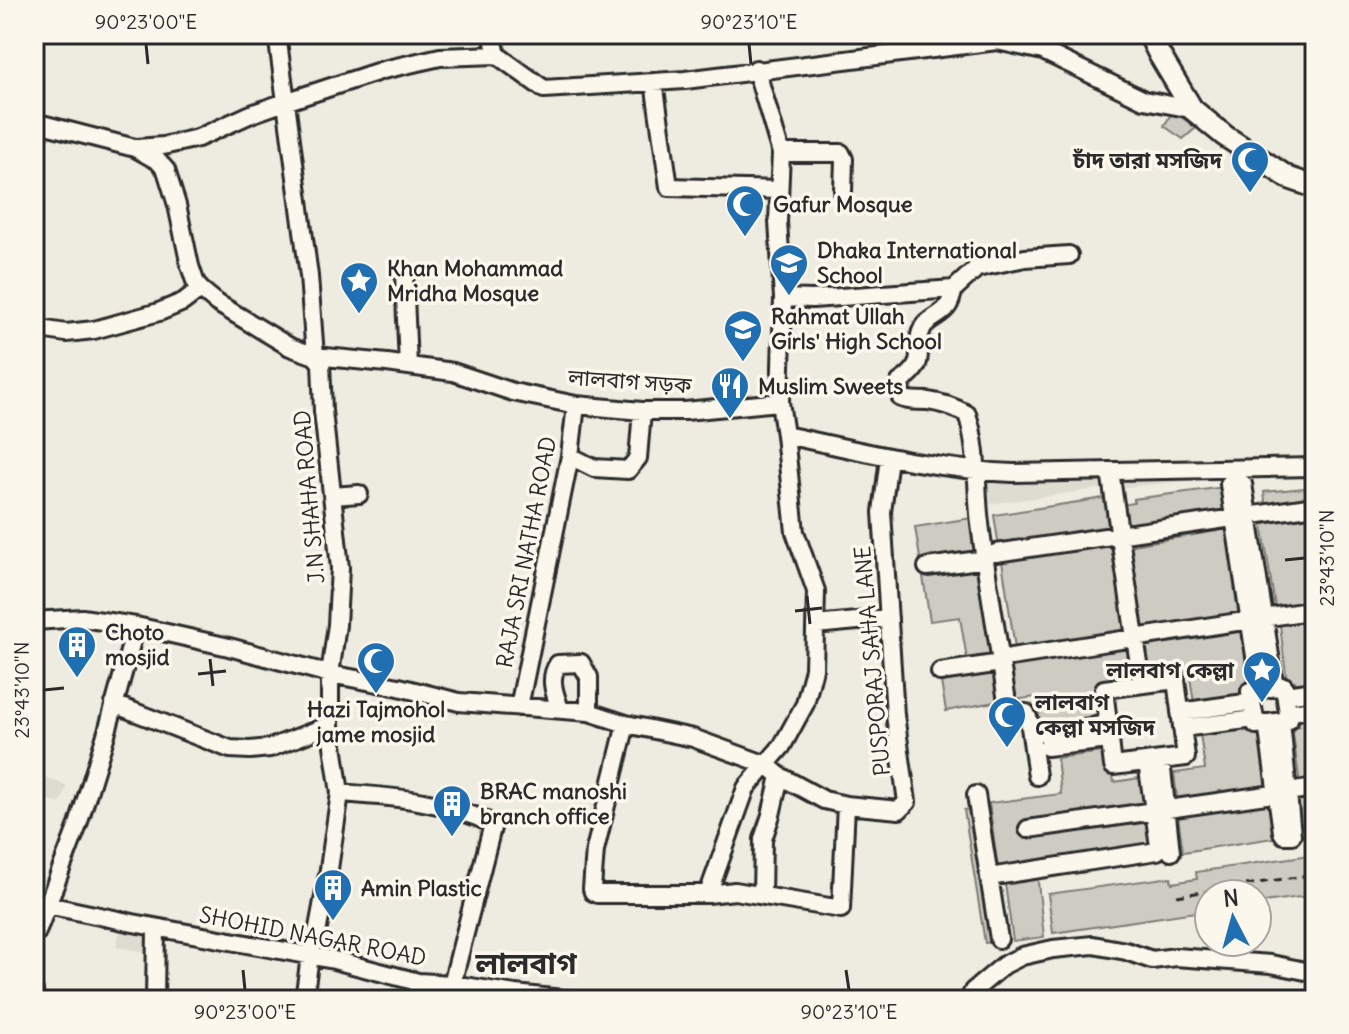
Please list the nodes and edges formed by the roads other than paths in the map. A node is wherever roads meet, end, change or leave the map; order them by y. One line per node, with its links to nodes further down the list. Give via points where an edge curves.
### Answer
1 (277, 34): 7 (street, J.N SHAHA ROAD)
2 (492, 34): 4 (street)
3 (1149, 34): 8 (main road)
4 (497, 55): 6 (street, via 544,89); 7 (street, via 440,57 397,66)
5 (756, 69): 6 (street); 8 (street, via 997,41 1043,51 1144,100); 11 (street)
6 (654, 82): 13 (street, via 669,187)
7 (285, 102): 10 (street, via 198,138); 21 (street, J.N SHAHA ROAD)
8 (1192, 109): 12 (main road, via 1289,178)
9 (34, 122): 10 (street)
10 (135, 148): 17 (street, via 166,170)
11 (781, 153): 13 (street); 14 (street, via 841,153)
12 (1315, 187)
13 (779, 190): 19 (street)
14 (843, 191)
15 (1069, 255): 18 (street, via 977,268)
16 (404, 272): 22 (street)
17 (200, 289): 20 (street, via 159,312 94,330); 21 (street, লালবাগ সড়ক, via 267,335)
18 (954, 289): 19 (street); 31 (street, via 947,307 923,326 920,359 900,382 901,398 949,405 967,414)
19 (783, 298): 23 (street)
20 (34, 328)
21 (318, 360): 22 (street, লালবাগ সড়ক); 33 (street, J.N SHAHA ROAD)
22 (408, 366): 24 (street, লালবাগ সড়ক, via 453,372)
23 (780, 402): 25 (street, লালবাগ সড়ক); 26 (street)
24 (576, 405): 25 (street, লালবাগ সড়ক); 27 (street, RAJA SRI NATHA ROAD)
25 (642, 411): 27 (street, via 638,458 628,470 594,468)
26 (785, 435): 28 (street); 43 (street, via 795,532 816,591)
27 (570, 456): 53 (street, RAJA SRI NATHA ROAD)
28 (889, 458): 31 (street); 40 (street, PUSPORAJ SAHA LANE, via 882,512)
29 (1315, 467): 30 (street)
30 (1110, 471): 31 (street); 36 (street)
31 (978, 472): 37 (street, via 979,513)
32 (359, 494): 33 (street)
33 (333, 496): 48 (street, J.N SHAHA ROAD, via 340,568)
34 (1315, 506): 35 (street)
35 (1241, 517): 36 (street); 41 (street)
36 (1119, 535): 37 (street); 45 (street)
37 (991, 556): 38 (street); 46 (street)
38 (927, 567)
39 (1315, 610): 41 (street)
40 (889, 618): 43 (street); 69 (street, PUSPORAJ SAHA LANE, via 907,802 899,810)
41 (1257, 619): 45 (street); 52 (street)
42 (34, 621): 44 (street, via 82,618)
43 (815, 625): 63 (street, via 814,669 805,704)
44 (136, 626): 48 (street); 51 (street)
45 (1135, 638): 46 (street); 49 (street)
46 (1006, 660): 47 (street); 64 (street, via 1008,708 1026,713 1029,720)
47 (940, 672)
48 (330, 674): 53 (street, via 459,702); 59 (street, J.N SHAHA ROAD)
49 (1142, 684): 57 (street, via 1176,680); 60 (street, via 1104,689)
50 (1315, 691): 52 (street)
51 (114, 704): 59 (street, via 230,749 270,748); 76 (street, via 78,825)
52 (1270, 706): 54 (street); 57 (street); 67 (street)
53 (519, 707): 55 (street)
54 (1315, 708)
55 (560, 709): 56 (street); 56 (street, via 552,684 554,668 581,663 589,677)
56 (589, 712): 58 (street)
57 (1181, 720): 62 (street, via 1186,757)
58 (626, 724): 63 (street, via 693,738); 74 (street, via 595,850 593,892)
59 (330, 725): 66 (street, J.N SHAHA ROAD)
60 (1109, 732): 61 (street); 62 (street, via 1113,766)
61 (1046, 740)
62 (1154, 761): 70 (street)
63 (774, 771): 69 (street, PUSPORAJ SAHA LANE, via 824,800); 74 (street, via 746,788); 75 (street, via 771,815 763,839)
64 (1037, 776)
65 (1315, 788): 67 (street)
66 (340, 793): 80 (street, J.N SHAHA ROAD); 83 (street, via 439,804 493,824)
67 (1283, 793): 70 (street)
68 (976, 795): 73 (street)
69 (846, 805): 75 (street, via 842,908)
70 (1160, 810): 71 (street); 72 (street); 73 (street, via 1159,846 1153,853)
71 (1028, 829)
72 (1171, 852)
73 (989, 877): 79 (street)
74 (708, 894): 75 (street)
75 (762, 895)
76 (47, 905): 77 (street, SHOHID NAGAR ROAD); 78 (street)
77 (156, 928): 80 (street, SHOHID NAGAR ROAD); 87 (street)
78 (35, 933)
79 (999, 939)
80 (310, 956): 82 (street, SHOHID NAGAR ROAD); 88 (street, J.N SHAHA ROAD)
81 (1315, 973): 91 (street, via 1271,964 1152,960 1093,945 1022,956 1004,965)
82 (418, 982): 83 (street, SHOHID NAGAR ROAD); 89 (street)
83 (452, 984): 85 (street, SHOHID NAGAR ROAD)
84 (34, 991): 86 (street)
85 (515, 997): 90 (street, SHOHID NAGAR ROAD)
86 (35, 1000)
87 (155, 1000)
88 (304, 1000)
89 (416, 1000)
90 (572, 1000)
91 (969, 1000)

